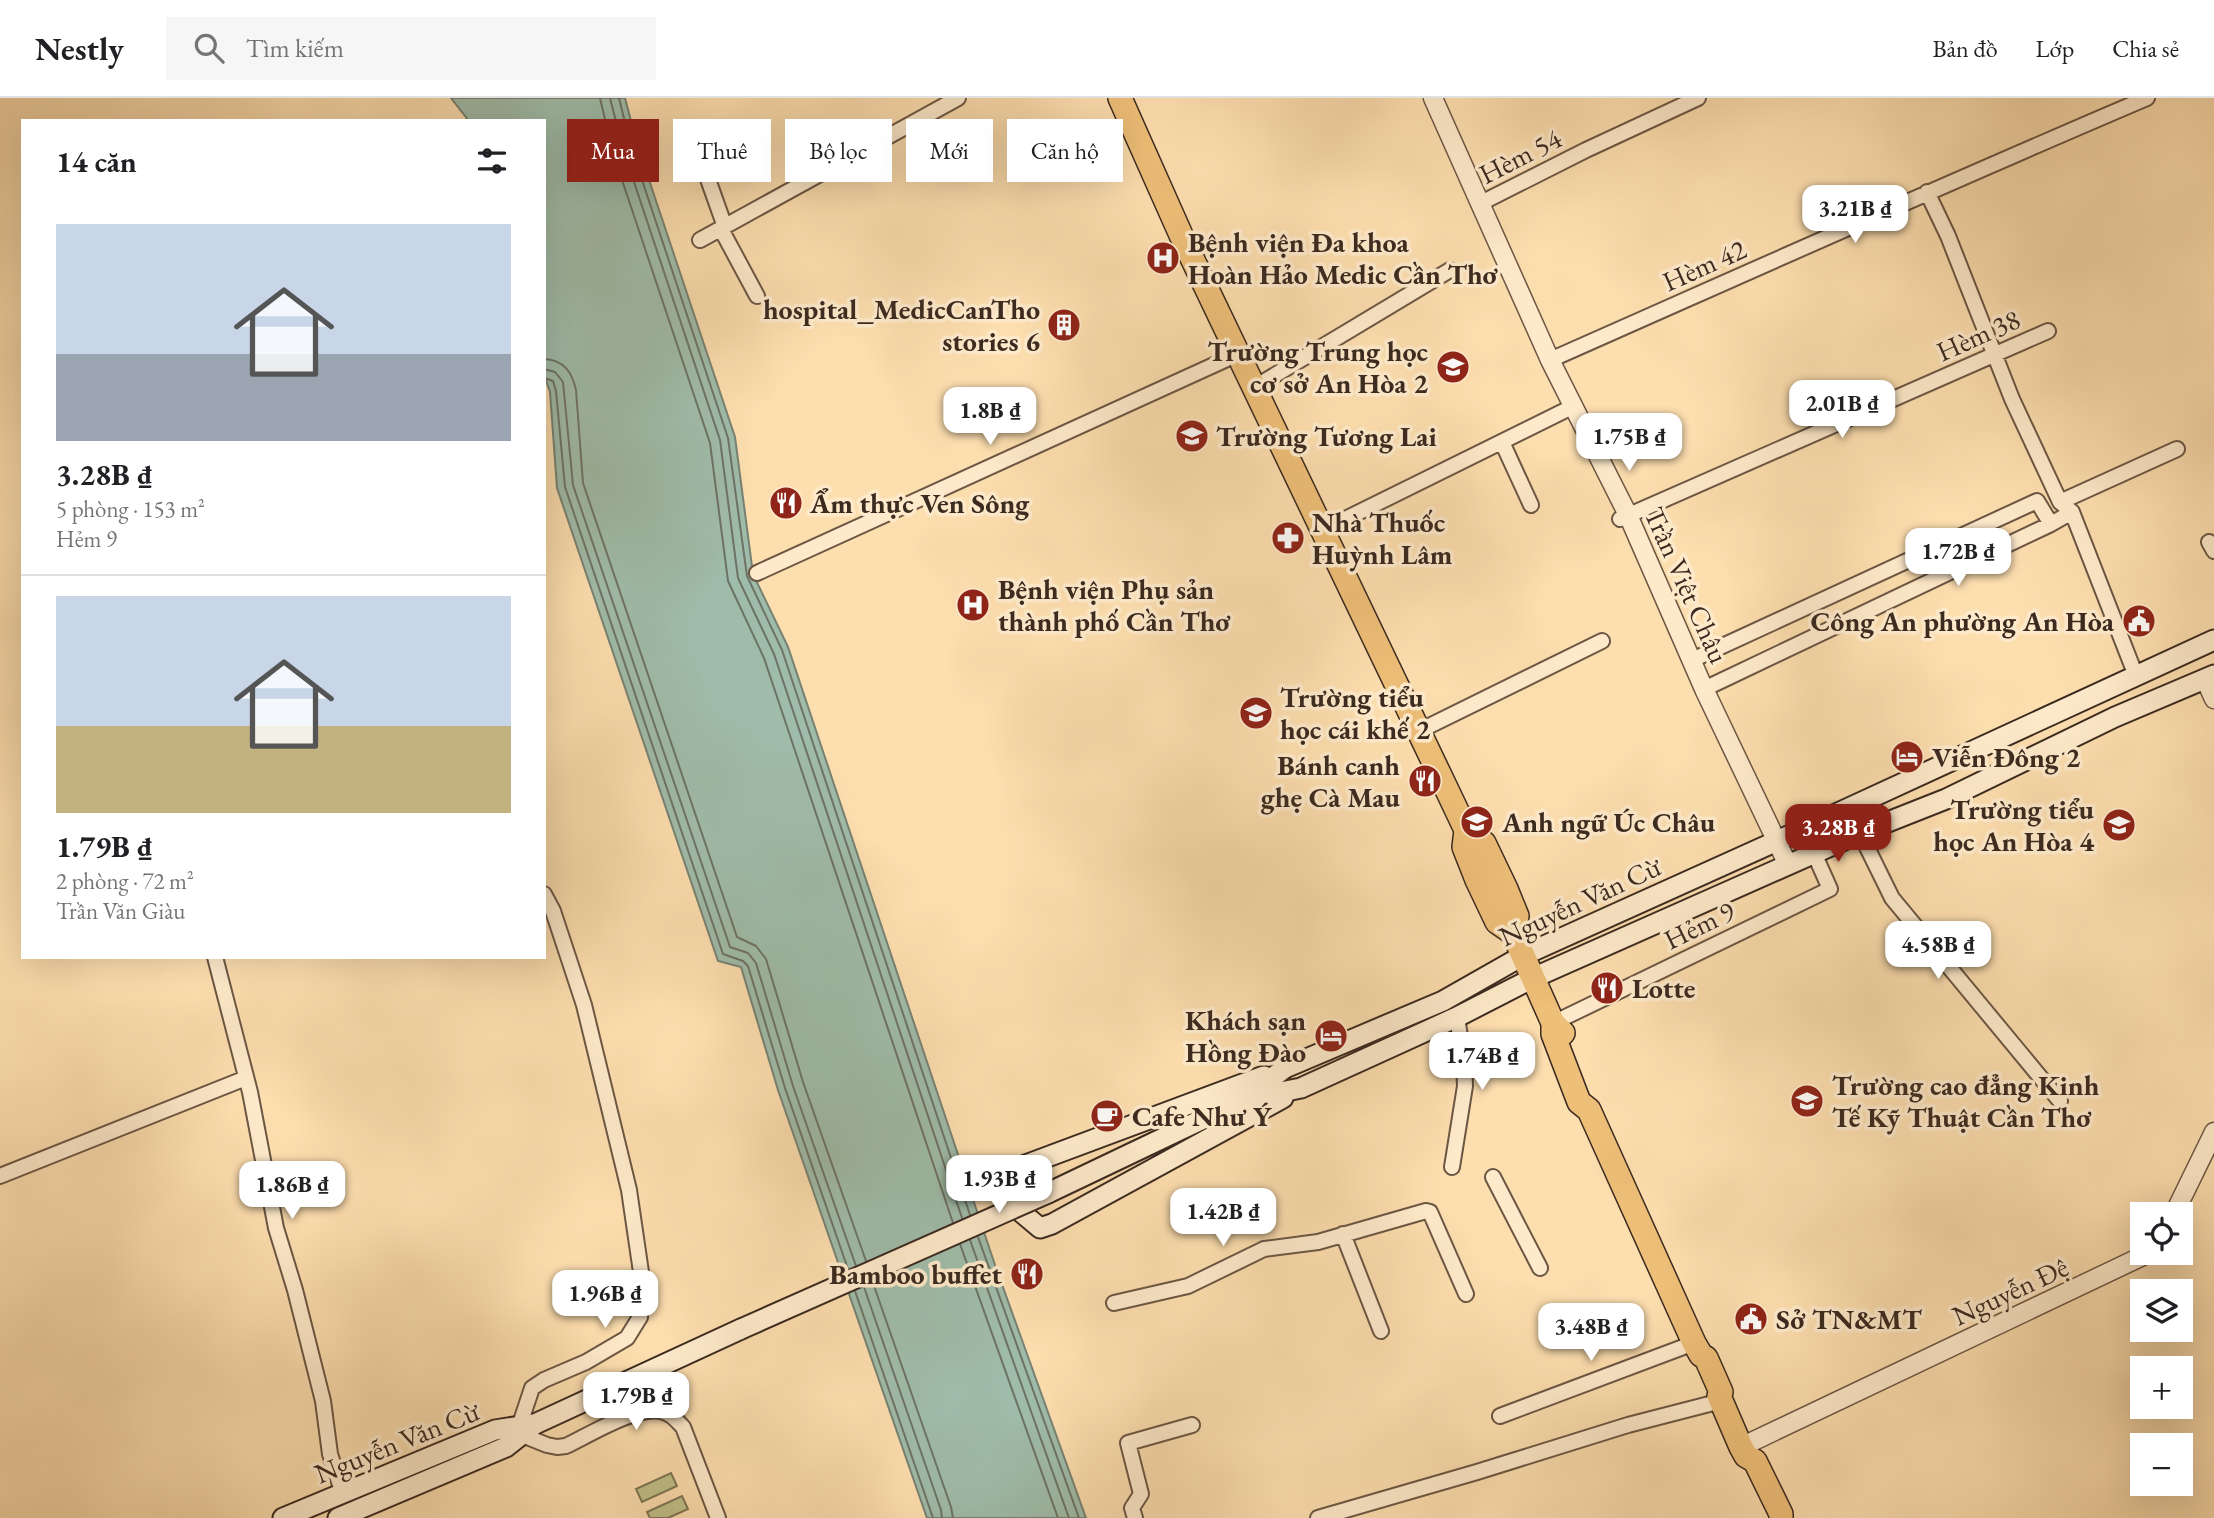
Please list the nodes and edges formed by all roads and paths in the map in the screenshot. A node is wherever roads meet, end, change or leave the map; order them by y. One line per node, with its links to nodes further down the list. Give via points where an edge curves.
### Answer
1 (958, 98): 9 (street)
2 (1120, 98): 14 (highway)
3 (1433, 98): 8 (street, Trần Việt Châu)
4 (1698, 98): 8 (street, Hèm 54)
5 (2147, 98): 7 (street, Hèm 42)
6 (708, 182): 9 (street)
7 (1927, 192): 15 (street); 16 (street, Hèm 42)
8 (1479, 204): 16 (street, Trần Việt Châu)
9 (723, 228): 10 (street); 12 (street)
10 (700, 240)
11 (1450, 270): 17 (street)
12 (757, 296)
13 (2048, 331): 15 (street, Hèm 38)
14 (1238, 354): 17 (highway); 27 (street)
15 (1995, 354): 21 (street); 24 (street, Hèm 38)
16 (1550, 359): 18 (street, Trần Việt Châu)
17 (1255, 387): 26 (highway)
18 (1574, 406): 19 (street); 24 (street, Trần Việt Châu)
19 (1502, 442): 22 (street); 26 (street)
20 (2177, 449): 21 (street)
21 (2060, 502): 23 (street)
22 (1531, 506)
23 (2072, 512): 25 (street); 31 (street)
24 (1624, 517): 30 (street, Trần Việt Châu)
25 (2051, 524): 30 (street, via 2037,501); 33 (street)
26 (1323, 530): 35 (highway)
27 (757, 573)
28 (2214, 640): 31 (main road, Nguyễn Văn Cừ)
29 (1602, 641): 35 (street)
30 (1692, 660): 33 (street, Trần Việt Châu)
31 (2136, 676): 37 (main road, Nguyễn Văn Cừ)
32 (2209, 677): 34 (street); 36 (main road, Nguyễn Văn Cừ, via 1946,799)
33 (1704, 689): 37 (street, Trần Việt Châu)
34 (2214, 699)
35 (1419, 730): 41 (highway, via 1466,830 1484,843 1506,889 1517,916 1513,933)
36 (1860, 833): 38 (main road, Nguyễn Văn Cừ); 50 (street, via 1892,898)
37 (1777, 841): 39 (street, Trần Việt Châu); 41 (main road, Nguyễn Văn Cừ)
38 (1814, 853): 39 (main road, Nguyễn Văn Cừ); 45 (street, Hẻm 9, via 1830,889)
39 (1788, 865): 43 (main road, Nguyễn Văn Cừ)
40 (546, 898): 66 (street, via 584,1004 629,1190 641,1272 640,1317 627,1338 532,1388)
41 (1524, 955): 43 (highway); 46 (main road, Nguyễn Văn Cừ, via 1443,1001)
42 (216, 959): 47 (street)
43 (1534, 978): 44 (main road, Nguyễn Văn Cừ); 45 (highway)
44 (1457, 1017): 48 (main road, Nguyễn Văn Cừ); 52 (street, via 1465,1086)
45 (1553, 1023): 62 (highway, via 1562,1031 1590,1098 1588,1110)
46 (1285, 1068): 48 (main road, via 1023,1166 1011,1174 1010,1194 1021,1212 1040,1228 1052,1224); 49 (main road, Nguyễn Văn Cừ)
47 (246, 1078): 53 (street); 68 (street, via 276,1228)
48 (1301, 1088): 49 (main road, Nguyễn Văn Cừ)
49 (1243, 1100): 66 (main road, Nguyễn Văn Cừ, bridge, via 1048,1193)
50 (2060, 1101)
51 (2214, 1132): 55 (street)
52 (1452, 1167)
53 (0, 1176)
54 (1493, 1177): 58 (street)
55 (2180, 1202)
56 (1343, 1234): 59 (street, via 1419,1211 1430,1212); 60 (street, via 1264,1249 1188,1286); 61 (street)
57 (2130, 1262): 67 (street, Nguyễn Đệ)
58 (1540, 1268)
59 (1466, 1294)
60 (1114, 1303)
61 (1381, 1331)
62 (1697, 1349): 63 (highway, via 1706,1358); 64 (street)
63 (1720, 1398): 67 (highway); 74 (street)
64 (1500, 1416)
65 (1192, 1424): 73 (street, via 1128,1443 1141,1494 1132,1508)
66 (525, 1428): 68 (main road, Nguyễn Văn Cừ, via 495,1430); 71 (main road, Nguyễn Văn Cừ, via 506,1447); 72 (street, via 557,1447 637,1412 662,1411 673,1416 683,1427)
67 (1744, 1451): 75 (highway, via 1745,1466); 76 (highway, via 1755,1461)
68 (343, 1494): 69 (main road, Nguyễn Văn Cừ)
69 (319, 1512): 70 (main road, Nguyễn Văn Cừ)
70 (283, 1518)
71 (338, 1518)
72 (718, 1518)
73 (1135, 1518)
74 (1318, 1518)
75 (1770, 1518)
76 (1781, 1518)

